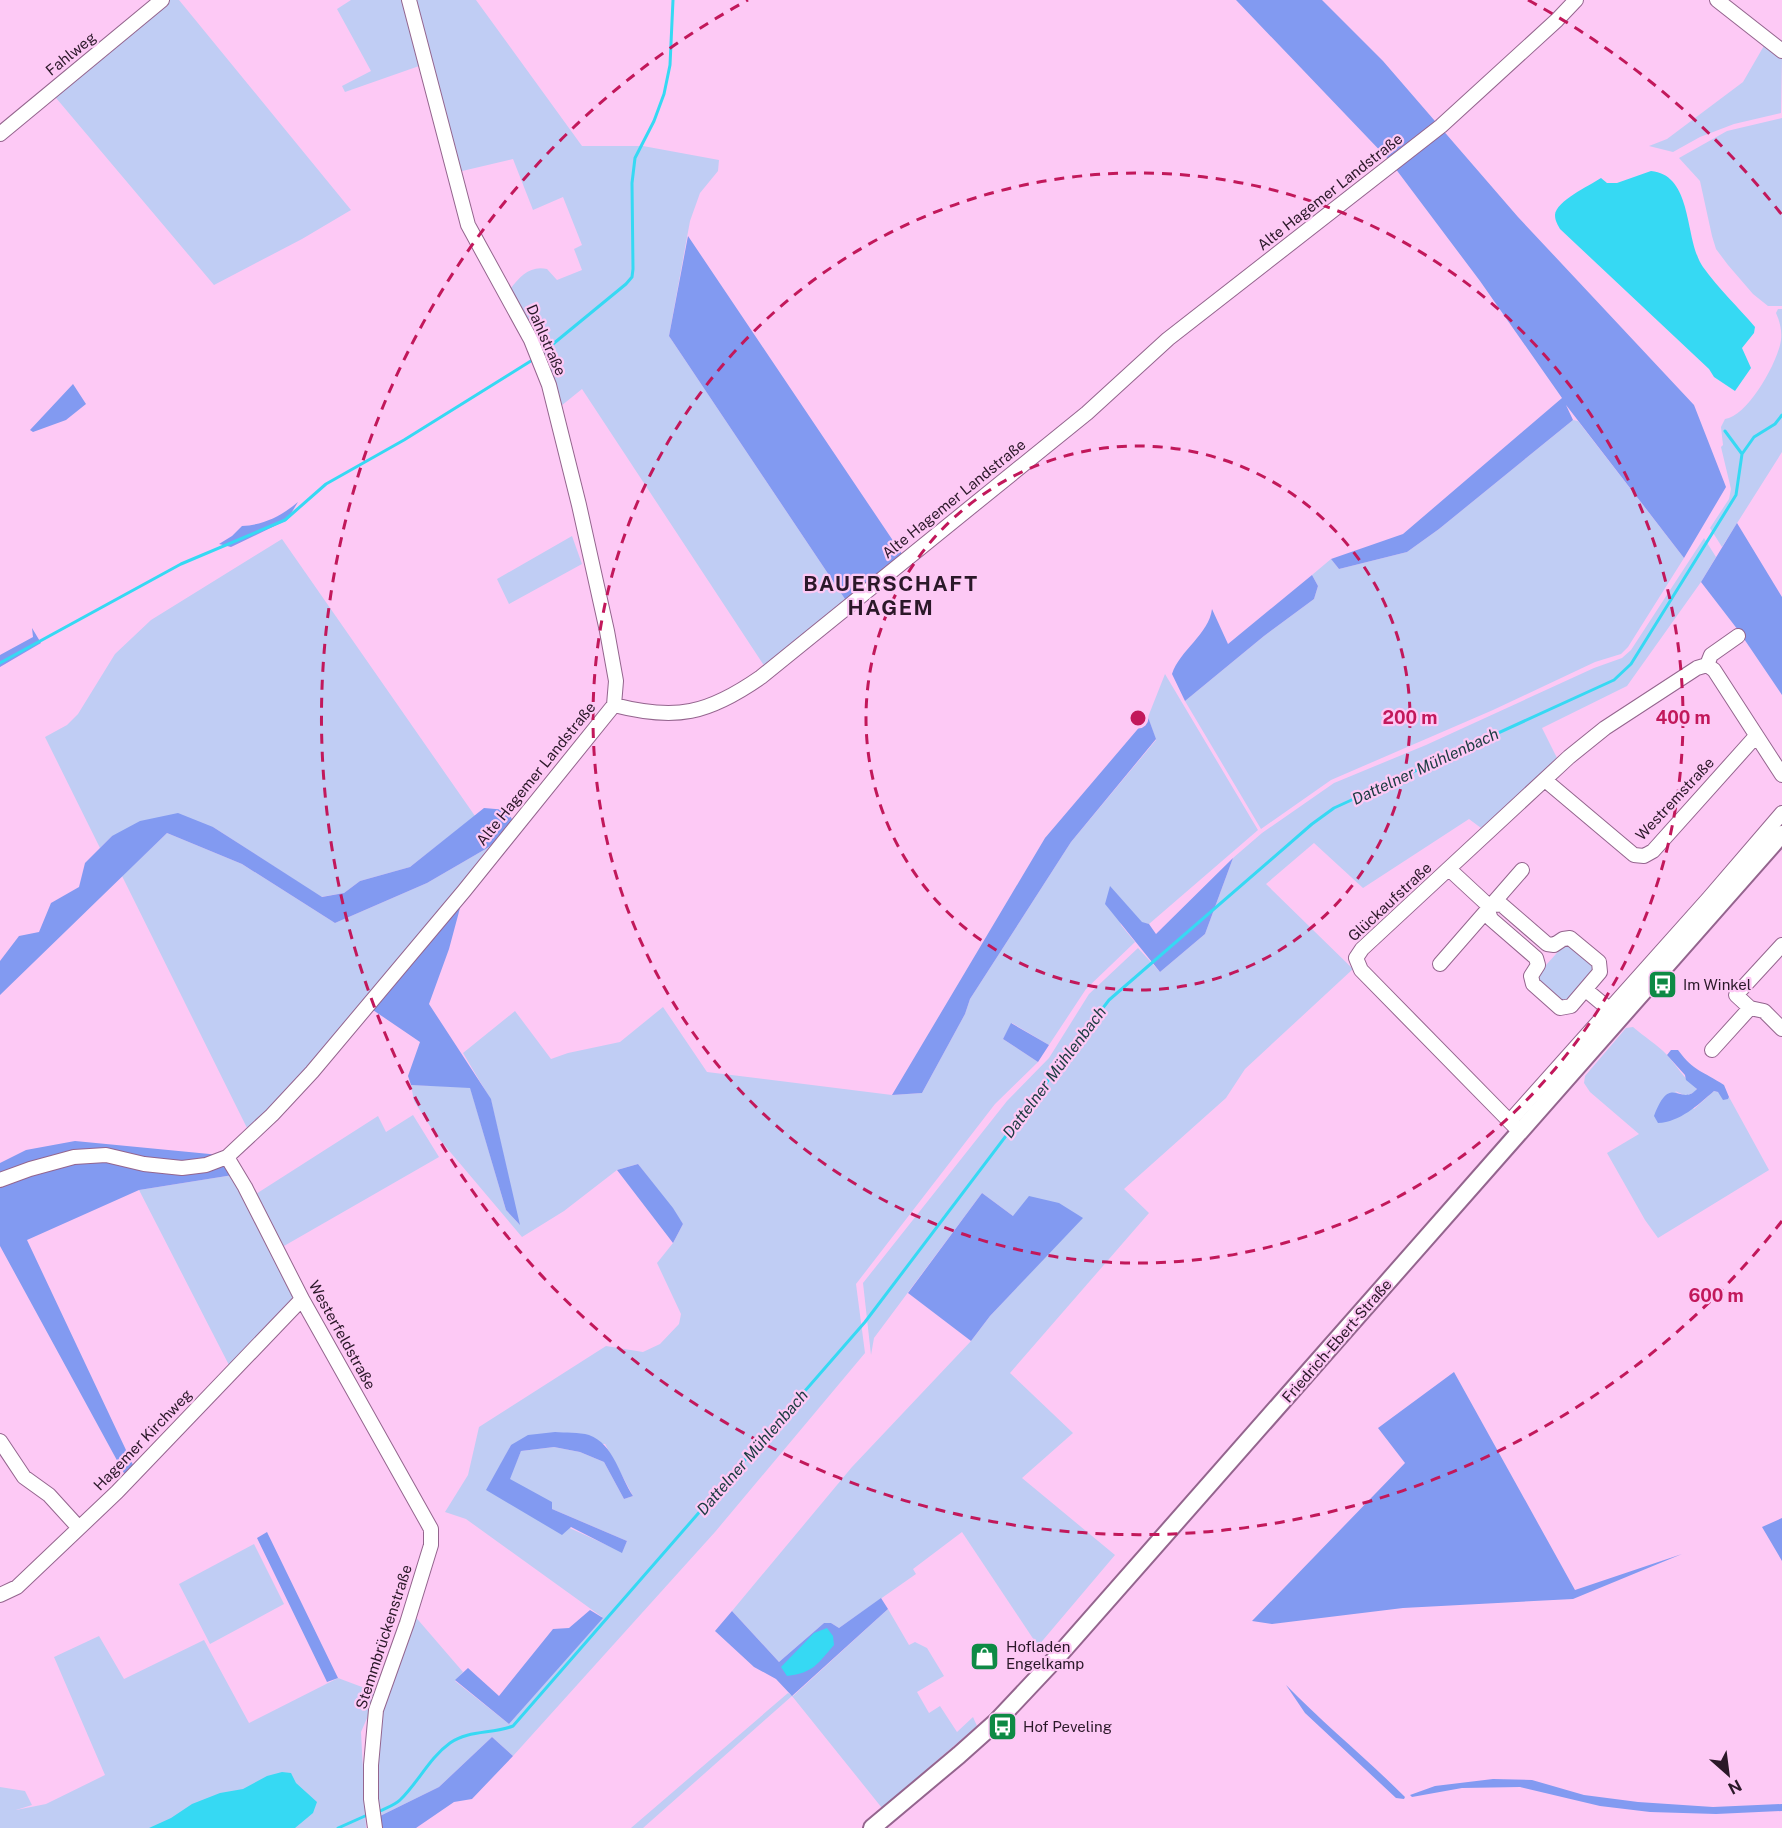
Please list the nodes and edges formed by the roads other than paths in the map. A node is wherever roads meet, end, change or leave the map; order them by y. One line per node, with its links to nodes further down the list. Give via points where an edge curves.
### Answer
1 (162, 0): 6 (street, Fahlweg)
2 (409, 0): 9 (street, Dahlstraße, via 468,225 531,340 549,385 607,631 616,681)
3 (1576, 0): 9 (street, Alte Hagemer Landstraße, via 1441,126 1168,339 1087,413 761,677 734,696 702,710 661,714)
4 (1717, 0): 5 (street)
5 (1782, 51)
6 (0, 134)
7 (1738, 636): 8 (street, via 1711,655)
8 (1707, 665): 10 (street); 12 (street, via 1605,728)
9 (614, 705): 26 (street, Alte Hagemer Landstraße, via 312,1072)
10 (1756, 736): 11 (street); 12 (street, Westremstraße, via 1653,851 1644,856 1634,855)
11 (1782, 775)
12 (1545, 780): 15 (street, Glückaufstraße)
13 (1782, 813): 22 (street, Friedrich-Ebert-Straße)
14 (1782, 834): 25 (main road, Friedrich-Ebert-Straße)
15 (1449, 869): 17 (street); 25 (street, Glückaufstraße, via 1356,958 1362,970)
16 (1522, 870): 17 (street)
17 (1491, 907): 19 (street); 20 (street, via 1502,905 1547,944 1570,938 1599,962 1600,972); 20 (street, via 1491,919 1536,958 1538,965 1531,981 1560,1008 1571,1006)
18 (1782, 945): 21 (street, via 1736,995)
19 (1440, 964)
20 (1586, 990): 22 (street)
21 (1750, 1008): 23 (street, via 1764,1011); 24 (street)
22 (1611, 1010): 25 (street, Friedrich-Ebert-Straße)
23 (1782, 1029)
24 (1712, 1050)
25 (1515, 1126): 34 (main road, Friedrich-Ebert-Straße, via 1060,1654 996,1722)
26 (227, 1157): 27 (street, via 182,1168 106,1155 74,1157); 28 (street, Westerfeldstraße)
27 (0, 1180)
28 (302, 1299): 30 (street, Hagemer Kirchweg); 31 (street, Westerfeldstraße)
29 (0, 1441): 30 (street, via 24,1477 49,1495)
30 (79, 1528): 32 (street, Hagemer Kirchweg, via 17,1587)
31 (431, 1529): 33 (street, Stemmbrückenstraße, via 431,1545 411,1612 376,1710 371,1765)
32 (0, 1595)
33 (375, 1828)
34 (872, 1828)

